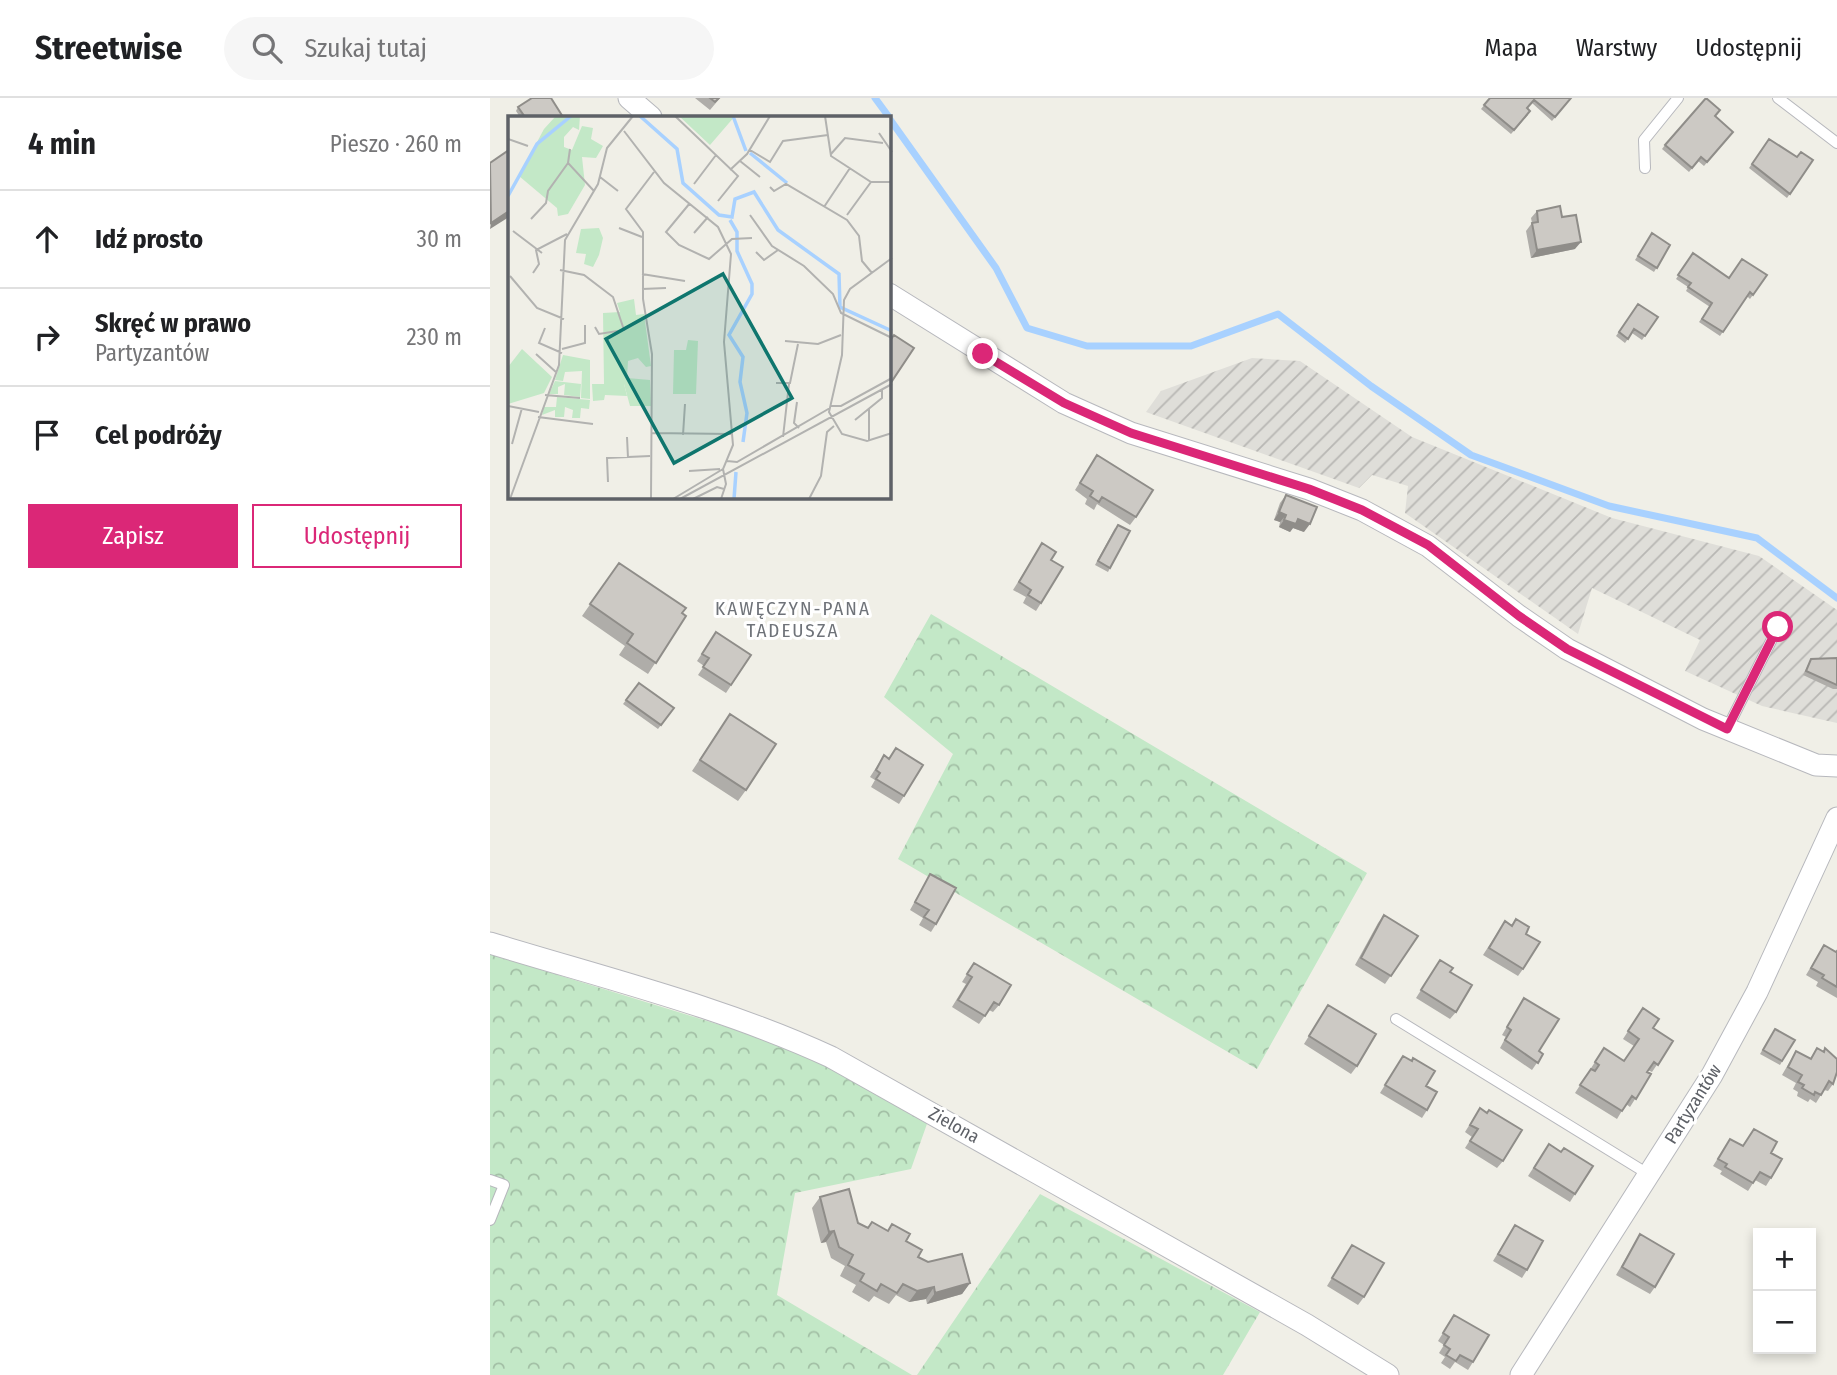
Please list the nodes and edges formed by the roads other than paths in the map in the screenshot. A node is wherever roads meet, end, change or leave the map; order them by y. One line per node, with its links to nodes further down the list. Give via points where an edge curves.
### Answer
1 (629, 98): 4 (street)
2 (1678, 98): 6 (lane, via 1644,140)
3 (1778, 98): 5 (lane)
4 (650, 116)
5 (1837, 144)
6 (1645, 168)
7 (891, 295): 9 (street, via 1064,403 1131,433 1362,510 1428,545 1567,649)
8 (1778, 627): 9 (lane)
9 (1727, 729): 10 (street, via 1815,765)
10 (1837, 766)
11 (1837, 818): 14 (street, Partyzantów, via 1757,992 1712,1075)
12 (490, 943): 17 (street, Zielona, via 703,1009 831,1057 1283,1311)
13 (1396, 1018): 14 (lane)
14 (1648, 1174): 18 (street, Partyzantów)
15 (490, 1180): 16 (lane, via 504,1185)
16 (490, 1220)
17 (1388, 1375)
18 (1521, 1375)

